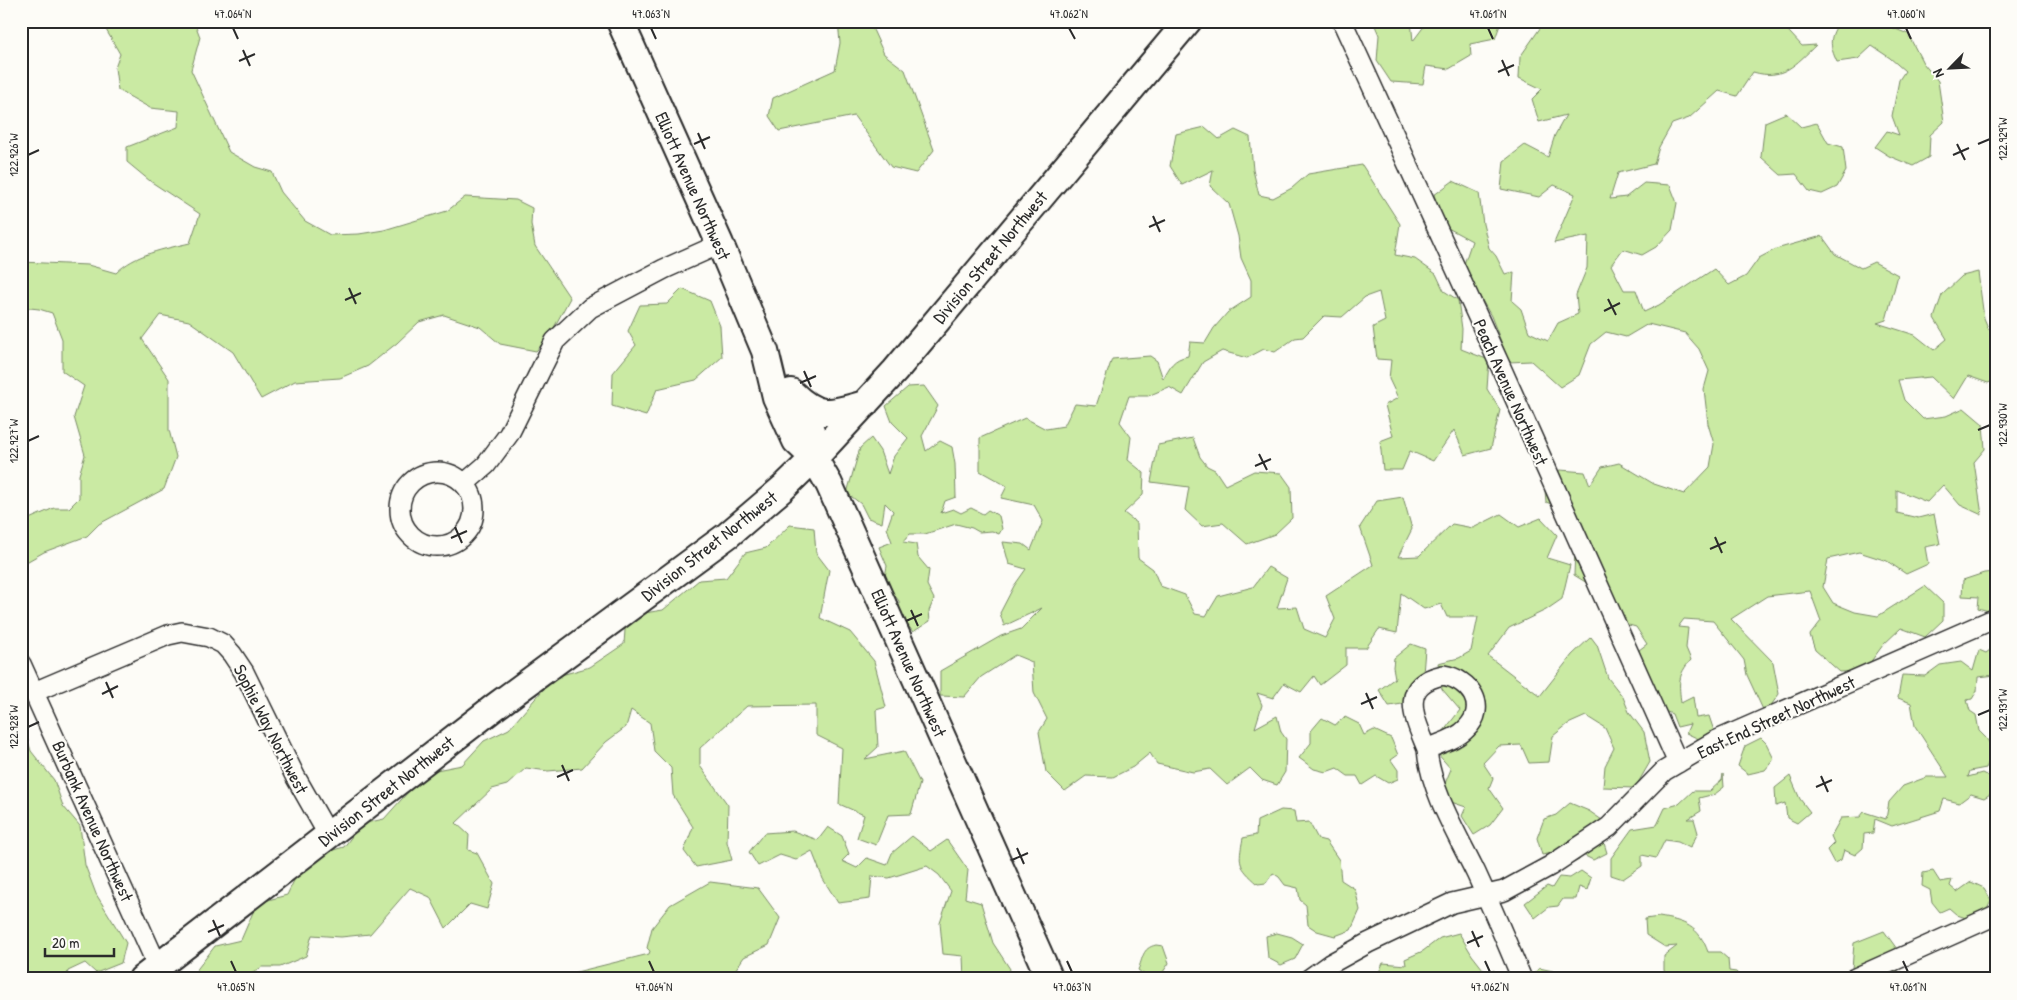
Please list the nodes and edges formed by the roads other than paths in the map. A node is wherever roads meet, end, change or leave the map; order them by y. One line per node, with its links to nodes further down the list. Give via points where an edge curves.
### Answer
1 (620, 21): 4 (street, Elliott Avenue Northwest)
2 (1188, 21): 7 (street, Division Street Northwest)
3 (1342, 21): 14 (street, Peach Avenue Northwest)
4 (720, 244): 5 (street, Elliott Avenue Northwest); 9 (street, via 590,308 555,341 509,434 486,465)
5 (765, 351): 6 (street, Elliott Avenue Northwest); 8 (street, Elliott Avenue Northwest, via 776,397 796,441)
6 (792, 393): 7 (street, via 807,407 830,414); 8 (street, Elliott Avenue Northwest, via 809,426)
7 (865, 404): 8 (street, Division Street Northwest)
8 (817, 455): 15 (street, Division Street Northwest, via 728,535 496,706); 19 (street, Elliott Avenue Northwest)
9 (464, 484)
10 (1996, 618): 14 (street, East End Street Northwest, via 1715,741)
11 (21, 664): 12 (street, Burbank Avenue Northwest)
12 (34, 692): 15 (street, Sophie Way Northwest, via 168,636 182,632 209,637 223,644 244,672 295,776); 18 (street, Burbank Avenue Northwest)
13 (1427, 749): 16 (street, via 1434,784)
14 (1678, 763): 16 (street, East End Street Northwest, via 1664,771 1609,827 1550,866 1504,891)
15 (329, 836): 18 (street, Division Street Northwest)
16 (1486, 895): 20 (street, East End Street Northwest, via 1452,903 1368,943); 21 (street)
17 (1996, 915): 22 (street)
18 (155, 975)
19 (1050, 979)
20 (1309, 979)
21 (1522, 979)
22 (1853, 979)

